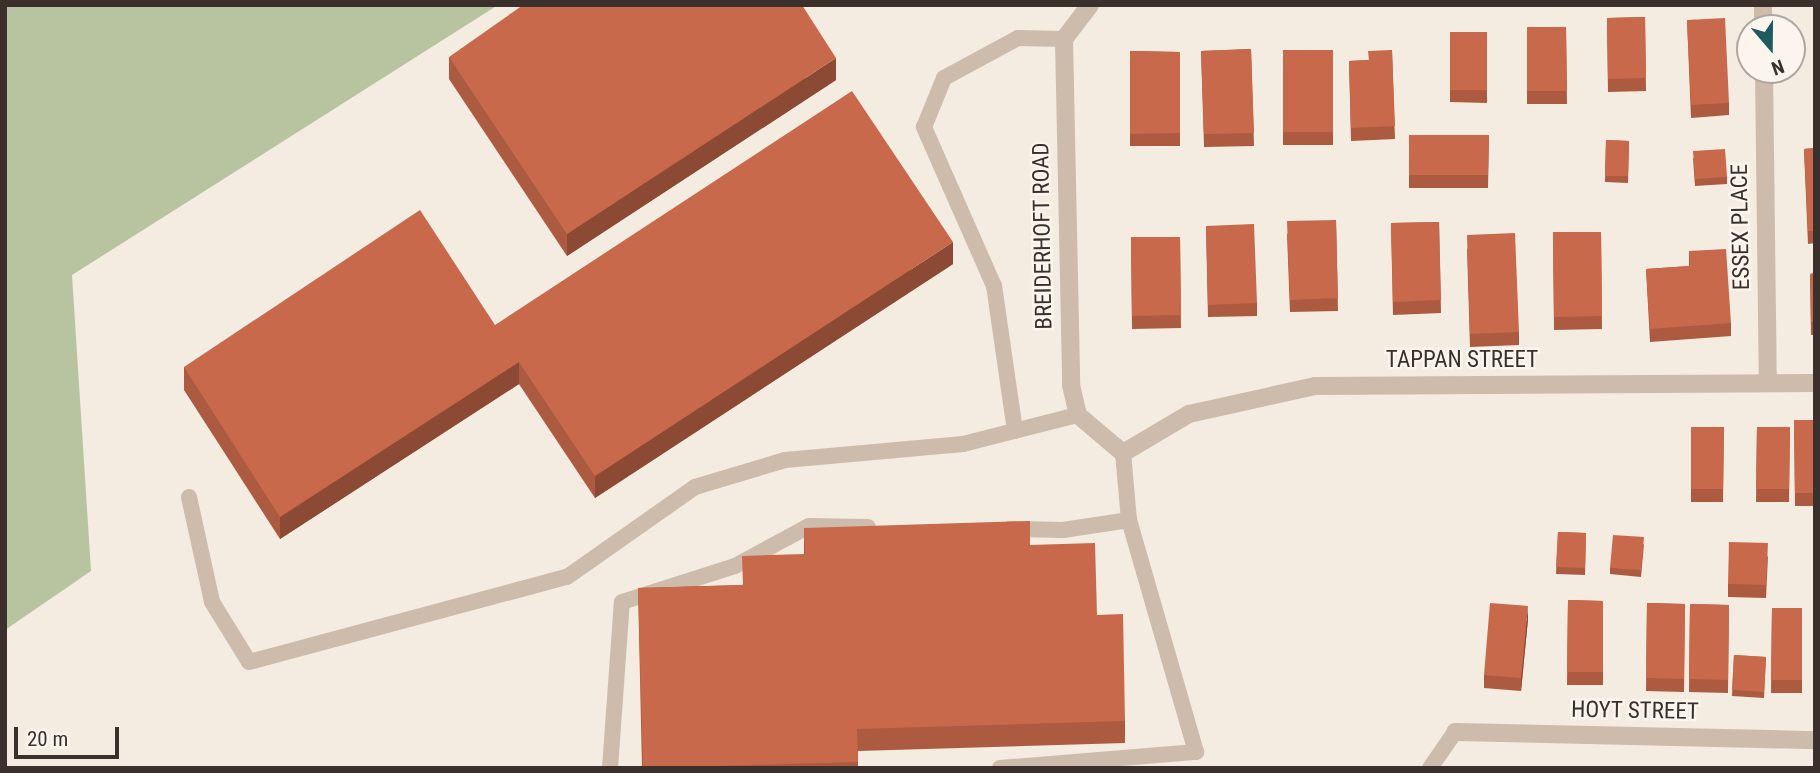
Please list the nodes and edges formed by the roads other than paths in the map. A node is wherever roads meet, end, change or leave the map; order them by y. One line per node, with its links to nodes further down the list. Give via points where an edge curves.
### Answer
1 (1090, 5): 2 (street)
2 (1064, 39): 6 (street, BREIDERHOFT ROAD, via 1071,385); 7 (lane, via 1018,38 944,78 924,127 994,286)
3 (1764, 84): 4 (street, ESSEX PLACE)
4 (1768, 383): 5 (street, TAPPAN STREET); 8 (street, TAPPAN STREET, via 1315,386 1189,414)
5 (1815, 383)
6 (1078, 415): 7 (lane); 8 (street)
7 (1016, 431): 9 (lane, via 963,444 785,460 695,487 567,577 249,662 212,602)
8 (1123, 453): 10 (lane)
9 (189, 497)
10 (1129, 520): 12 (lane, via 1063,530); 16 (lane, via 1196,752)
11 (889, 527): 15 (lane, via 809,526 735,566 622,602)
12 (996, 529)
13 (1455, 732): 14 (street, HOYT STREET); 17 (lane)
14 (1815, 740)
15 (610, 768)
16 (1000, 768)
17 (1430, 768)

